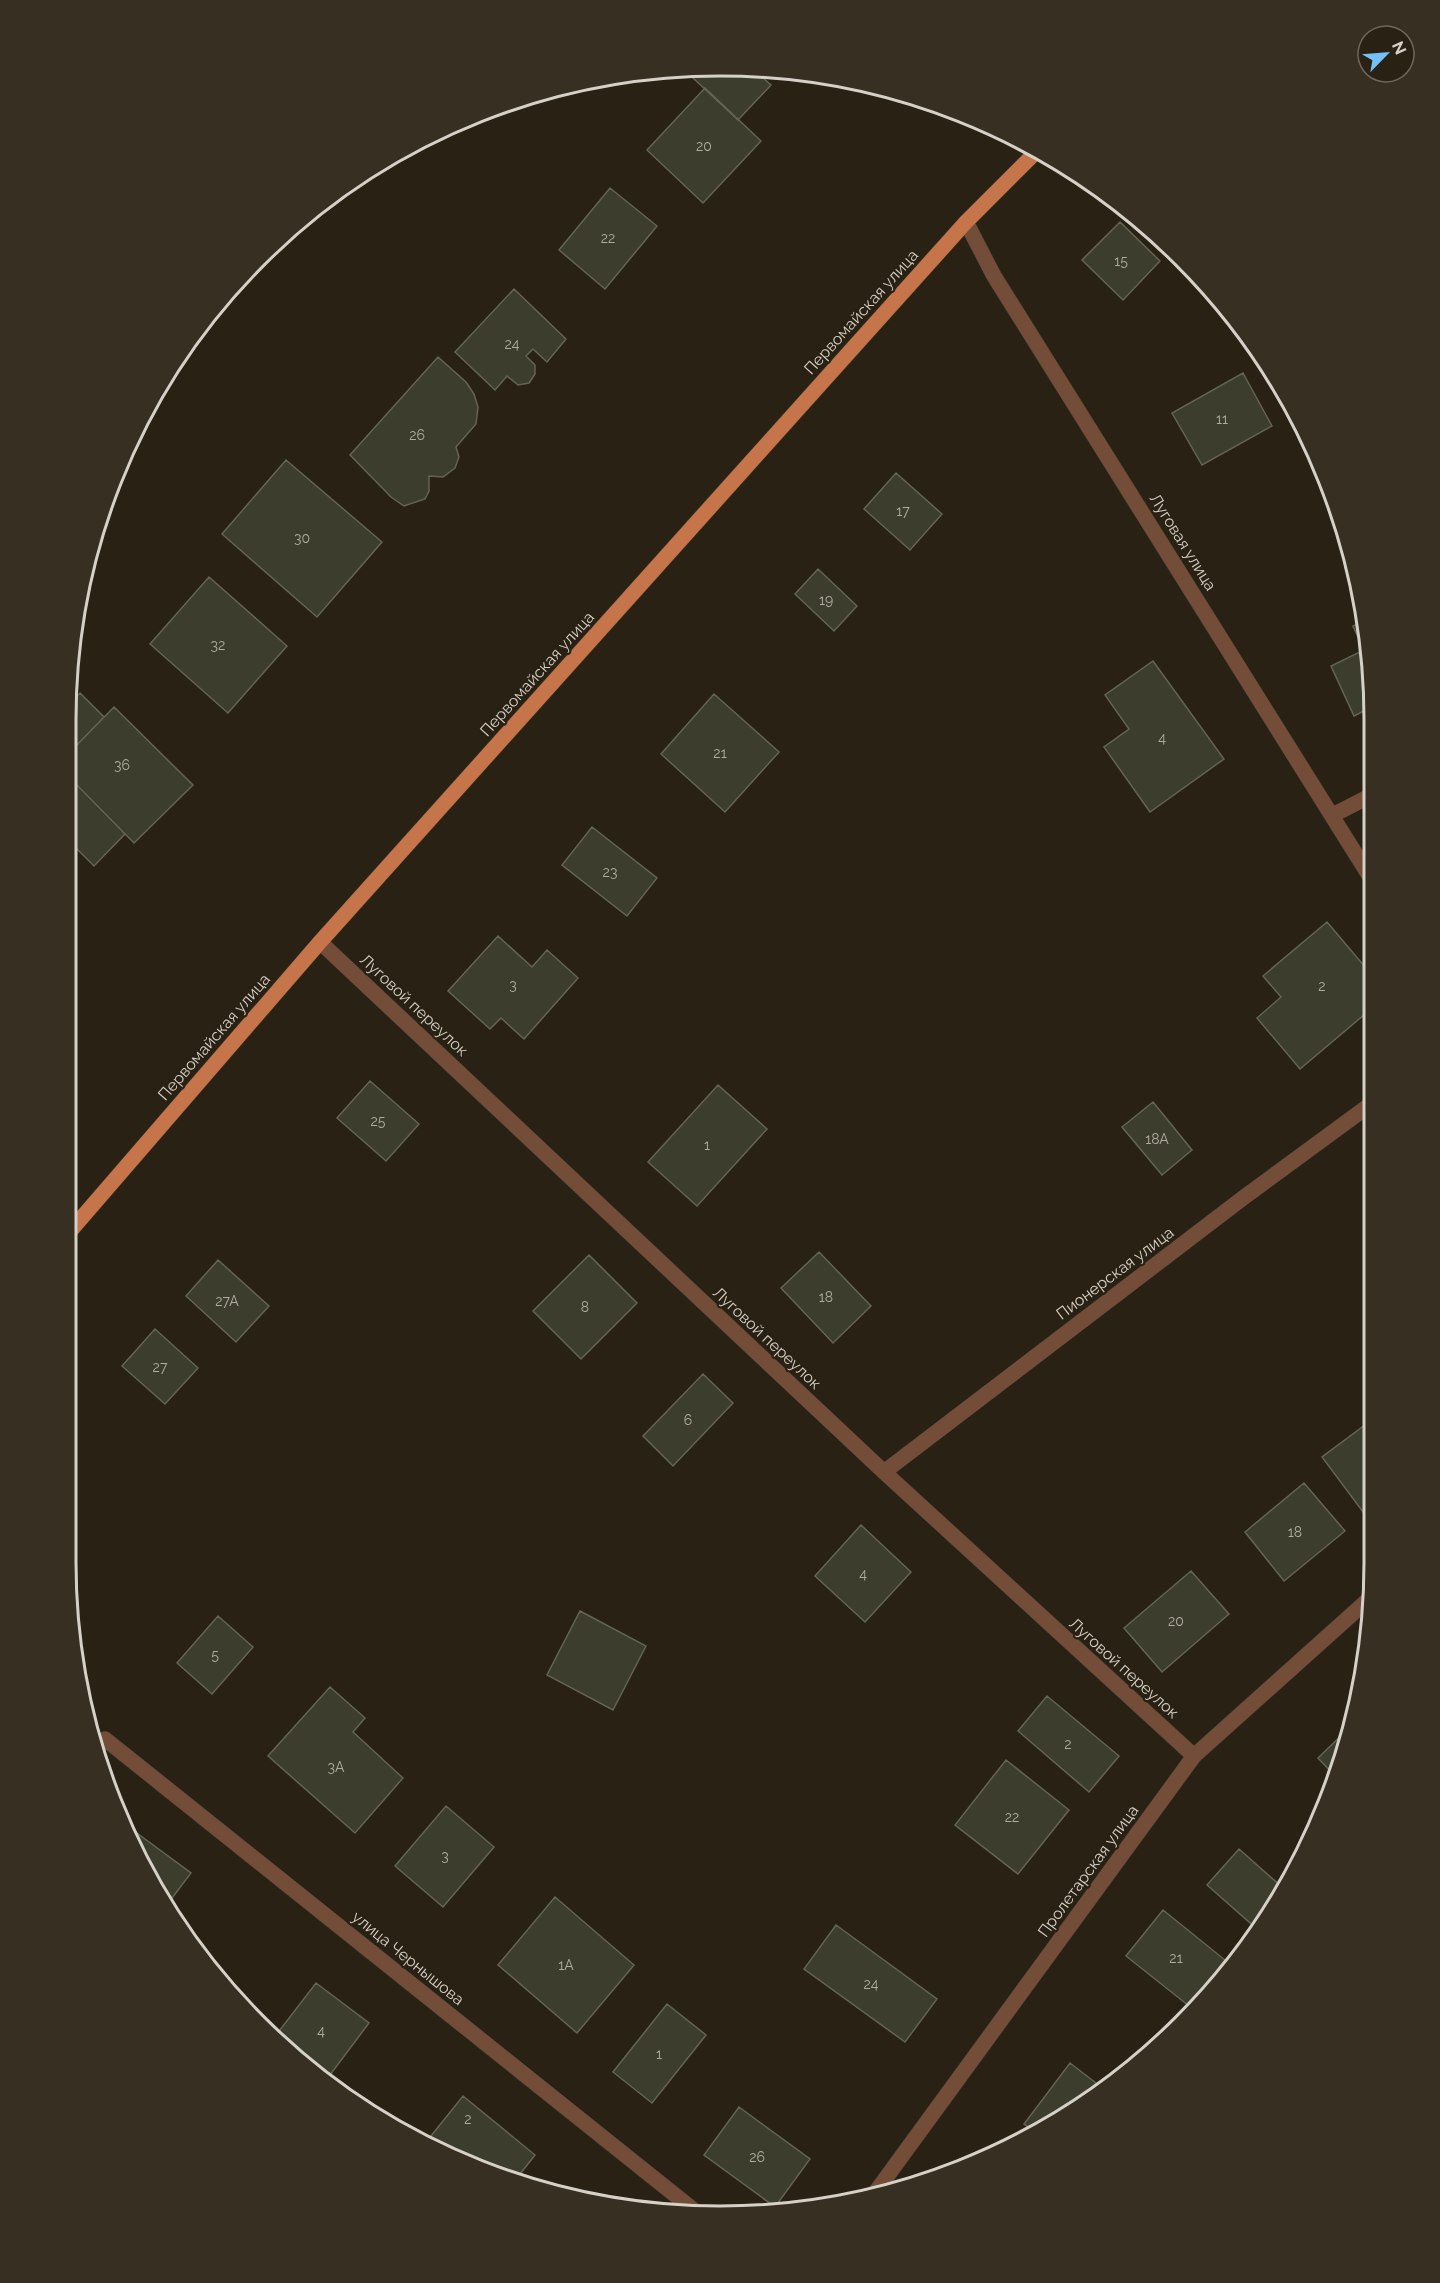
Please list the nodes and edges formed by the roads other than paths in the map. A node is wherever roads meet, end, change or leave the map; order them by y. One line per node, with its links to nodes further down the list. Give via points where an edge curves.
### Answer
1 (1031, 157): 2 (main road, Первомайская улица)
2 (966, 222): 4 (street, Луговая улица, via 994,276); 6 (main road, Первомайская улица)
3 (1364, 799): 4 (street)
4 (1333, 814): 5 (street, Луговая улица)
5 (1364, 866)
6 (320, 942): 8 (main road, Первомайская улица); 9 (street, Луговой переулок)
7 (1364, 1109): 9 (street, Пионерская улица)
8 (76, 1224)
9 (884, 1472): 12 (street, Луговой переулок)
10 (1362, 1605): 12 (street, Пролетарская улица)
11 (102, 1742): 14 (street, улица Чернышова, via 105,1739)
12 (1194, 1756): 13 (street, Пролетарская улица)
13 (880, 2187)
14 (688, 2205)

